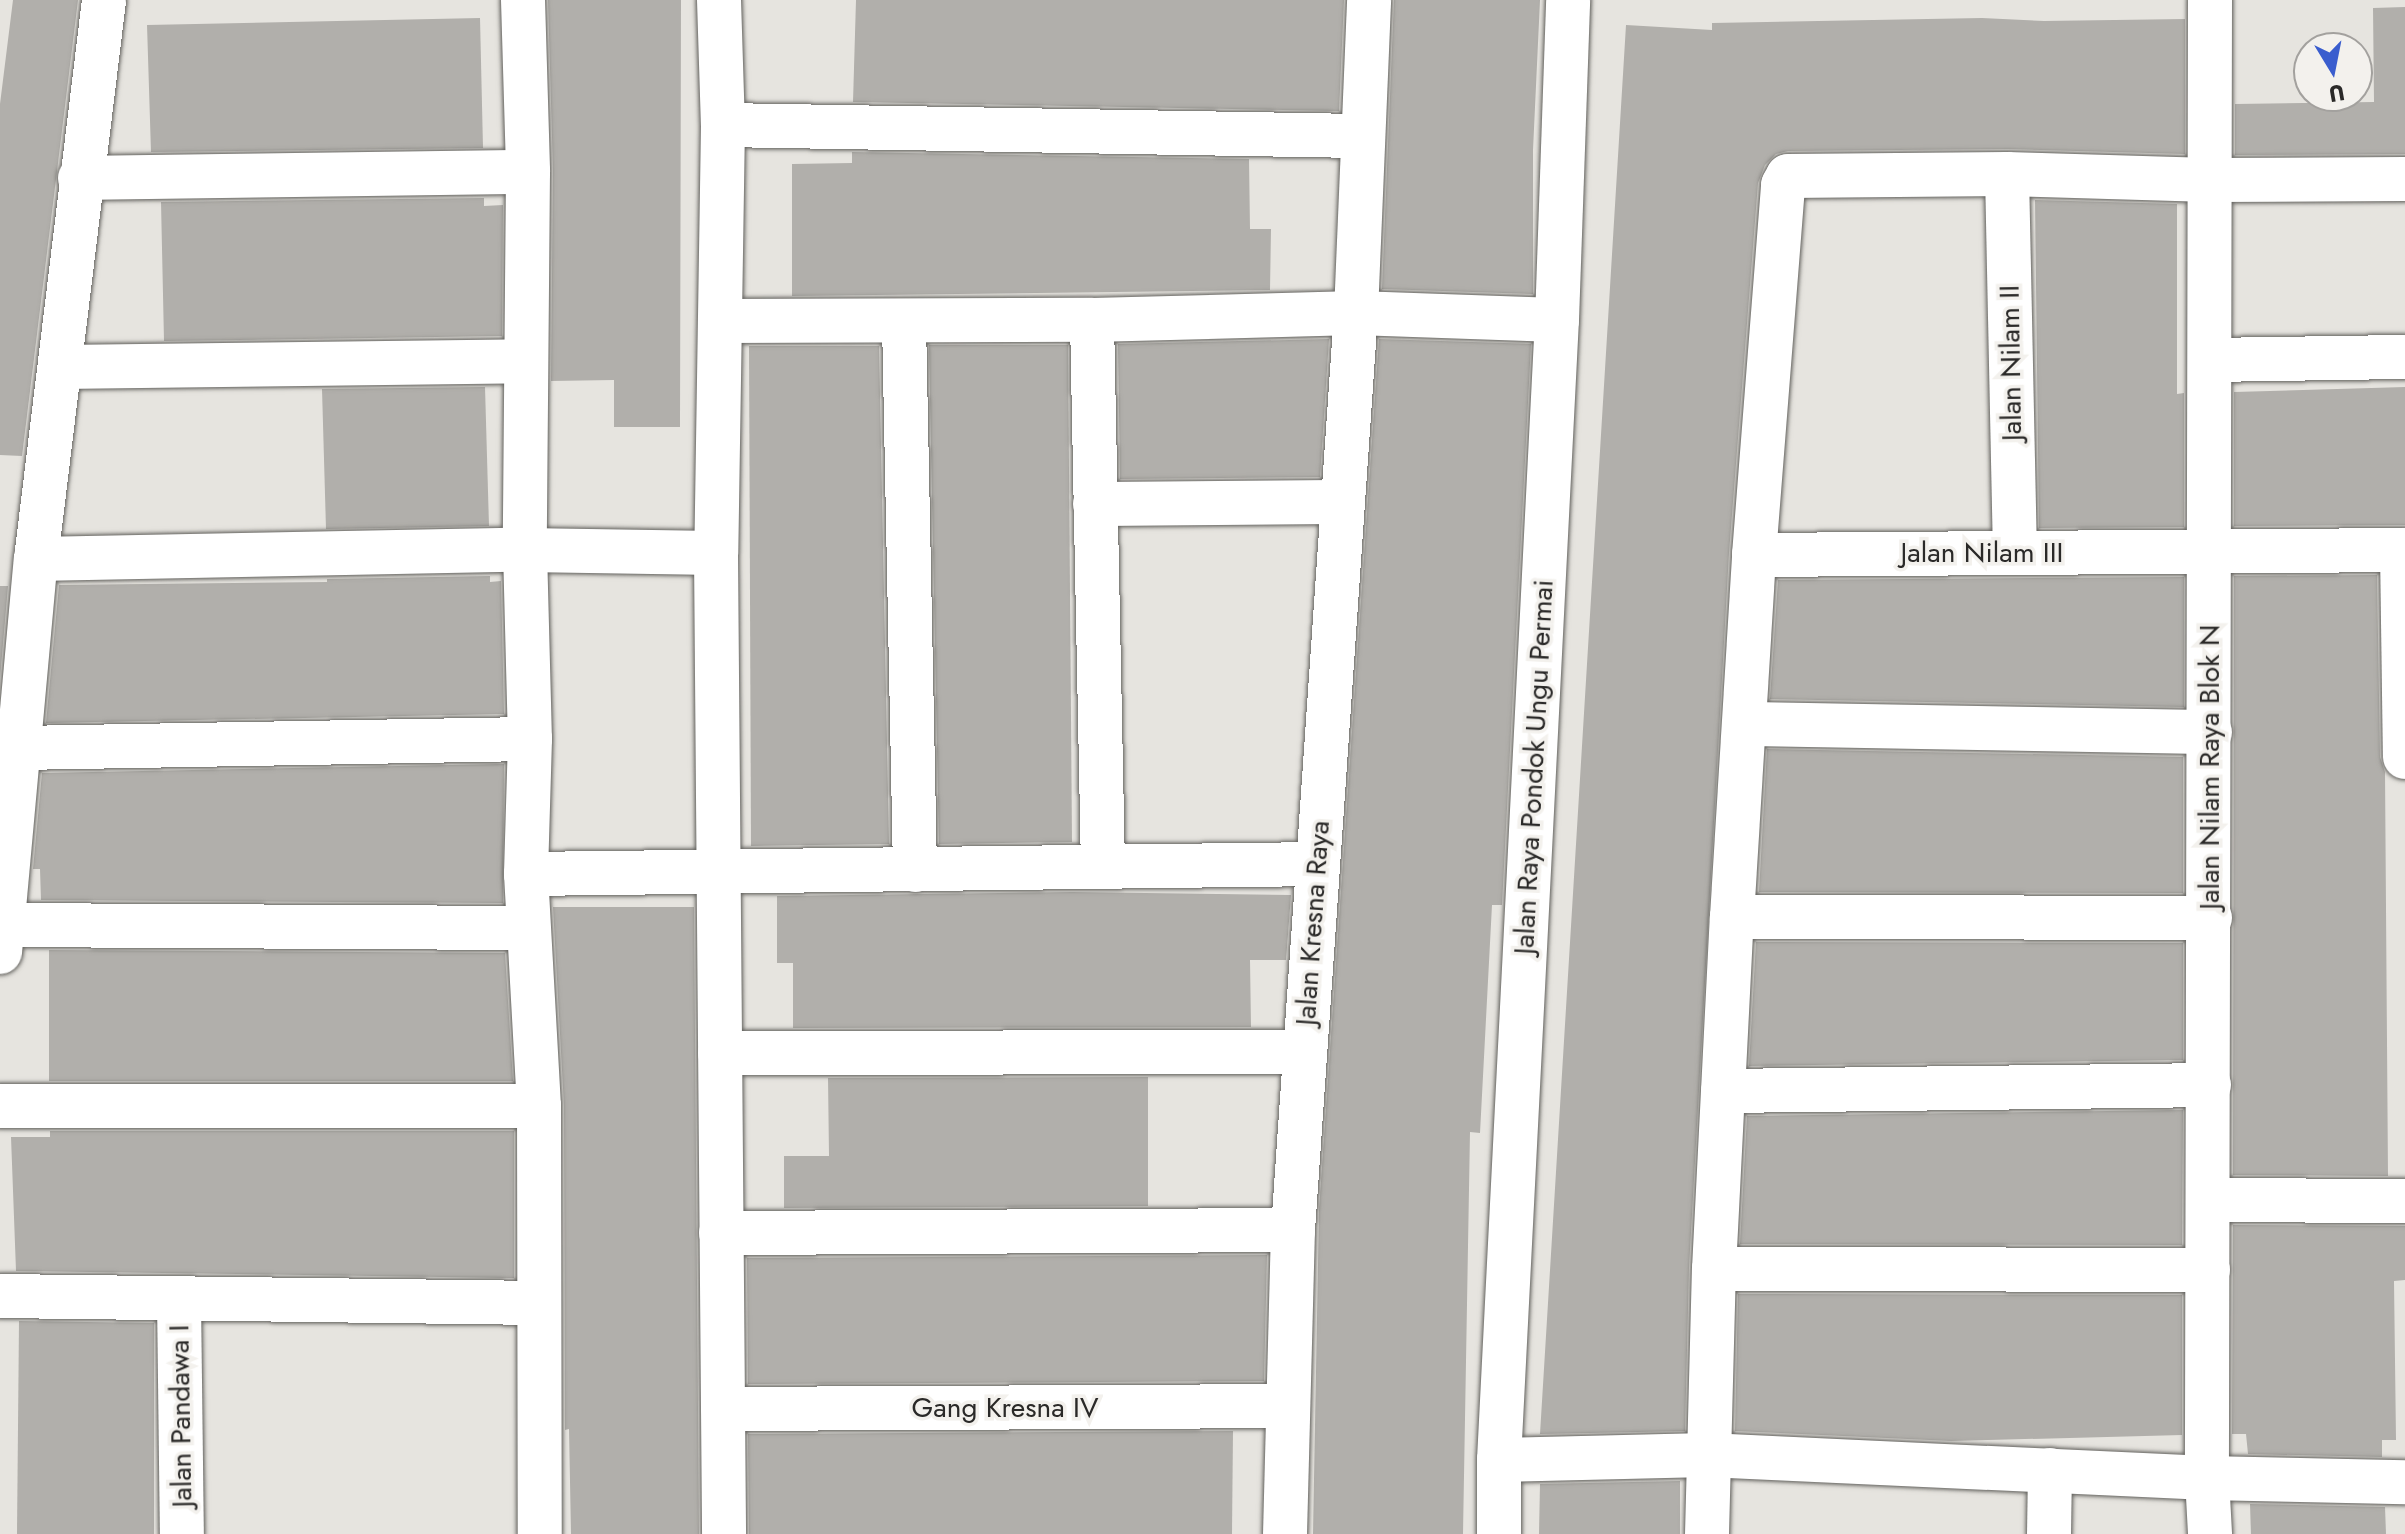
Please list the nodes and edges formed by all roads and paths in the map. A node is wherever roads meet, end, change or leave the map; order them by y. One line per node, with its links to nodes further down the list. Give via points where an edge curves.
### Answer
1 (104, 0): 11 (street)
2 (523, 0): 9 (street)
3 (719, 0): 7 (street)
4 (1369, 0): 8 (street, Jalan Kresna Raya)
5 (1568, 0): 16 (street, Jalan Raya Pondok Ungu Permai)
6 (2210, 0): 13 (street, Jalan Nilam Raya Blok N)
7 (723, 125): 8 (street); 17 (street)
8 (1362, 136): 14 (street, Jalan Kresna Raya)
9 (528, 172): 11 (street); 21 (street)
10 (2007, 174): 13 (street); 29 (street, Jalan Nilam II); 30 (street, via 1788,176 1783,185)
11 (80, 178): 22 (street)
12 (2405, 179): 13 (street)
13 (2210, 180): 20 (street, Jalan Nilam Raya Blok N)
14 (1356, 313): 15 (street); 16 (street); 23 (street, Jalan Kresna Raya)
15 (1092, 320): 18 (street); 24 (street)
16 (1557, 320): 65 (street, Jalan Raya Pondok Ungu Permai)
17 (721, 321): 18 (street); 28 (street)
18 (904, 322): 40 (street)
19 (2405, 357): 20 (street)
20 (2210, 360): 27 (street, Jalan Nilam Raya Blok N)
21 (526, 361): 22 (street); 25 (street)
22 (62, 367): 31 (street)
23 (1341, 502): 24 (street); 38 (street, Jalan Kresna Raya)
24 (1095, 504): 39 (street)
25 (525, 550): 28 (street); 31 (street); 35 (street)
26 (2404, 550): 27 (street, Jalan Nilam III); 34 (street)
27 (2211, 551): 29 (street, Jalan Nilam III); 33 (street, Jalan Nilam Raya Blok N)
28 (716, 553): 41 (street)
29 (2015, 553): 30 (street, Jalan Nilam III)
30 (1754, 555): 32 (street)
31 (36, 559): 36 (street)
32 (1745, 724): 33 (street); 43 (street)
33 (2210, 732): 44 (street, Jalan Nilam Raya Blok N)
34 (2405, 733): 37 (street)
35 (530, 739): 36 (street); 42 (street)
36 (19, 748): 46 (street)
37 (2405, 757)
38 (1317, 864): 39 (street); 47 (street, Jalan Kresna Raya)
39 (1103, 867): 40 (street)
40 (915, 870): 41 (street)
41 (718, 872): 42 (street); 48 (street)
42 (526, 874): 45 (street)
43 (1732, 917): 44 (street); 50 (street)
44 (2210, 918): 49 (street, Jalan Nilam Raya Blok N)
45 (528, 928): 46 (street); 52 (street)
46 (1, 938)
47 (1304, 1052): 48 (street); 55 (street, Jalan Kresna Raya)
48 (720, 1053): 56 (street)
49 (2209, 1085): 50 (street); 53 (street, Jalan Nilam Raya Blok N)
50 (1723, 1091): 57 (street)
51 (0, 1106): 52 (street)
52 (539, 1106): 61 (street)
53 (2208, 1200): 54 (street); 58 (street, Jalan Nilam Raya Blok N)
54 (2405, 1201)
55 (1293, 1230): 56 (street); 62 (street, Jalan Kresna Raya)
56 (721, 1233): 63 (street)
57 (1714, 1269): 58 (street); 64 (street)
58 (2208, 1270): 67 (street, Jalan Nilam Raya Blok N)
59 (0, 1296): 60 (street)
60 (179, 1299): 61 (street); 69 (street, Jalan Pandawa I)
61 (539, 1303): 70 (street)
62 (1288, 1406): 63 (street, Gang Kresna IV); 72 (street, Jalan Kresna Raya)
63 (723, 1409): 71 (street)
64 (1707, 1455): 65 (street); 66 (street); 74 (street)
65 (1499, 1460): 73 (street, Jalan Raya Pondok Ungu Permai)
66 (2050, 1470): 67 (street); 75 (street)
67 (2207, 1478): 68 (street); 76 (street, Jalan Nilam Raya Blok N)
68 (2405, 1482)
69 (182, 1534)
70 (540, 1534)
71 (724, 1534)
72 (1285, 1534)
73 (1499, 1534)
74 (1707, 1534)
75 (2049, 1534)
76 (2210, 1534)

